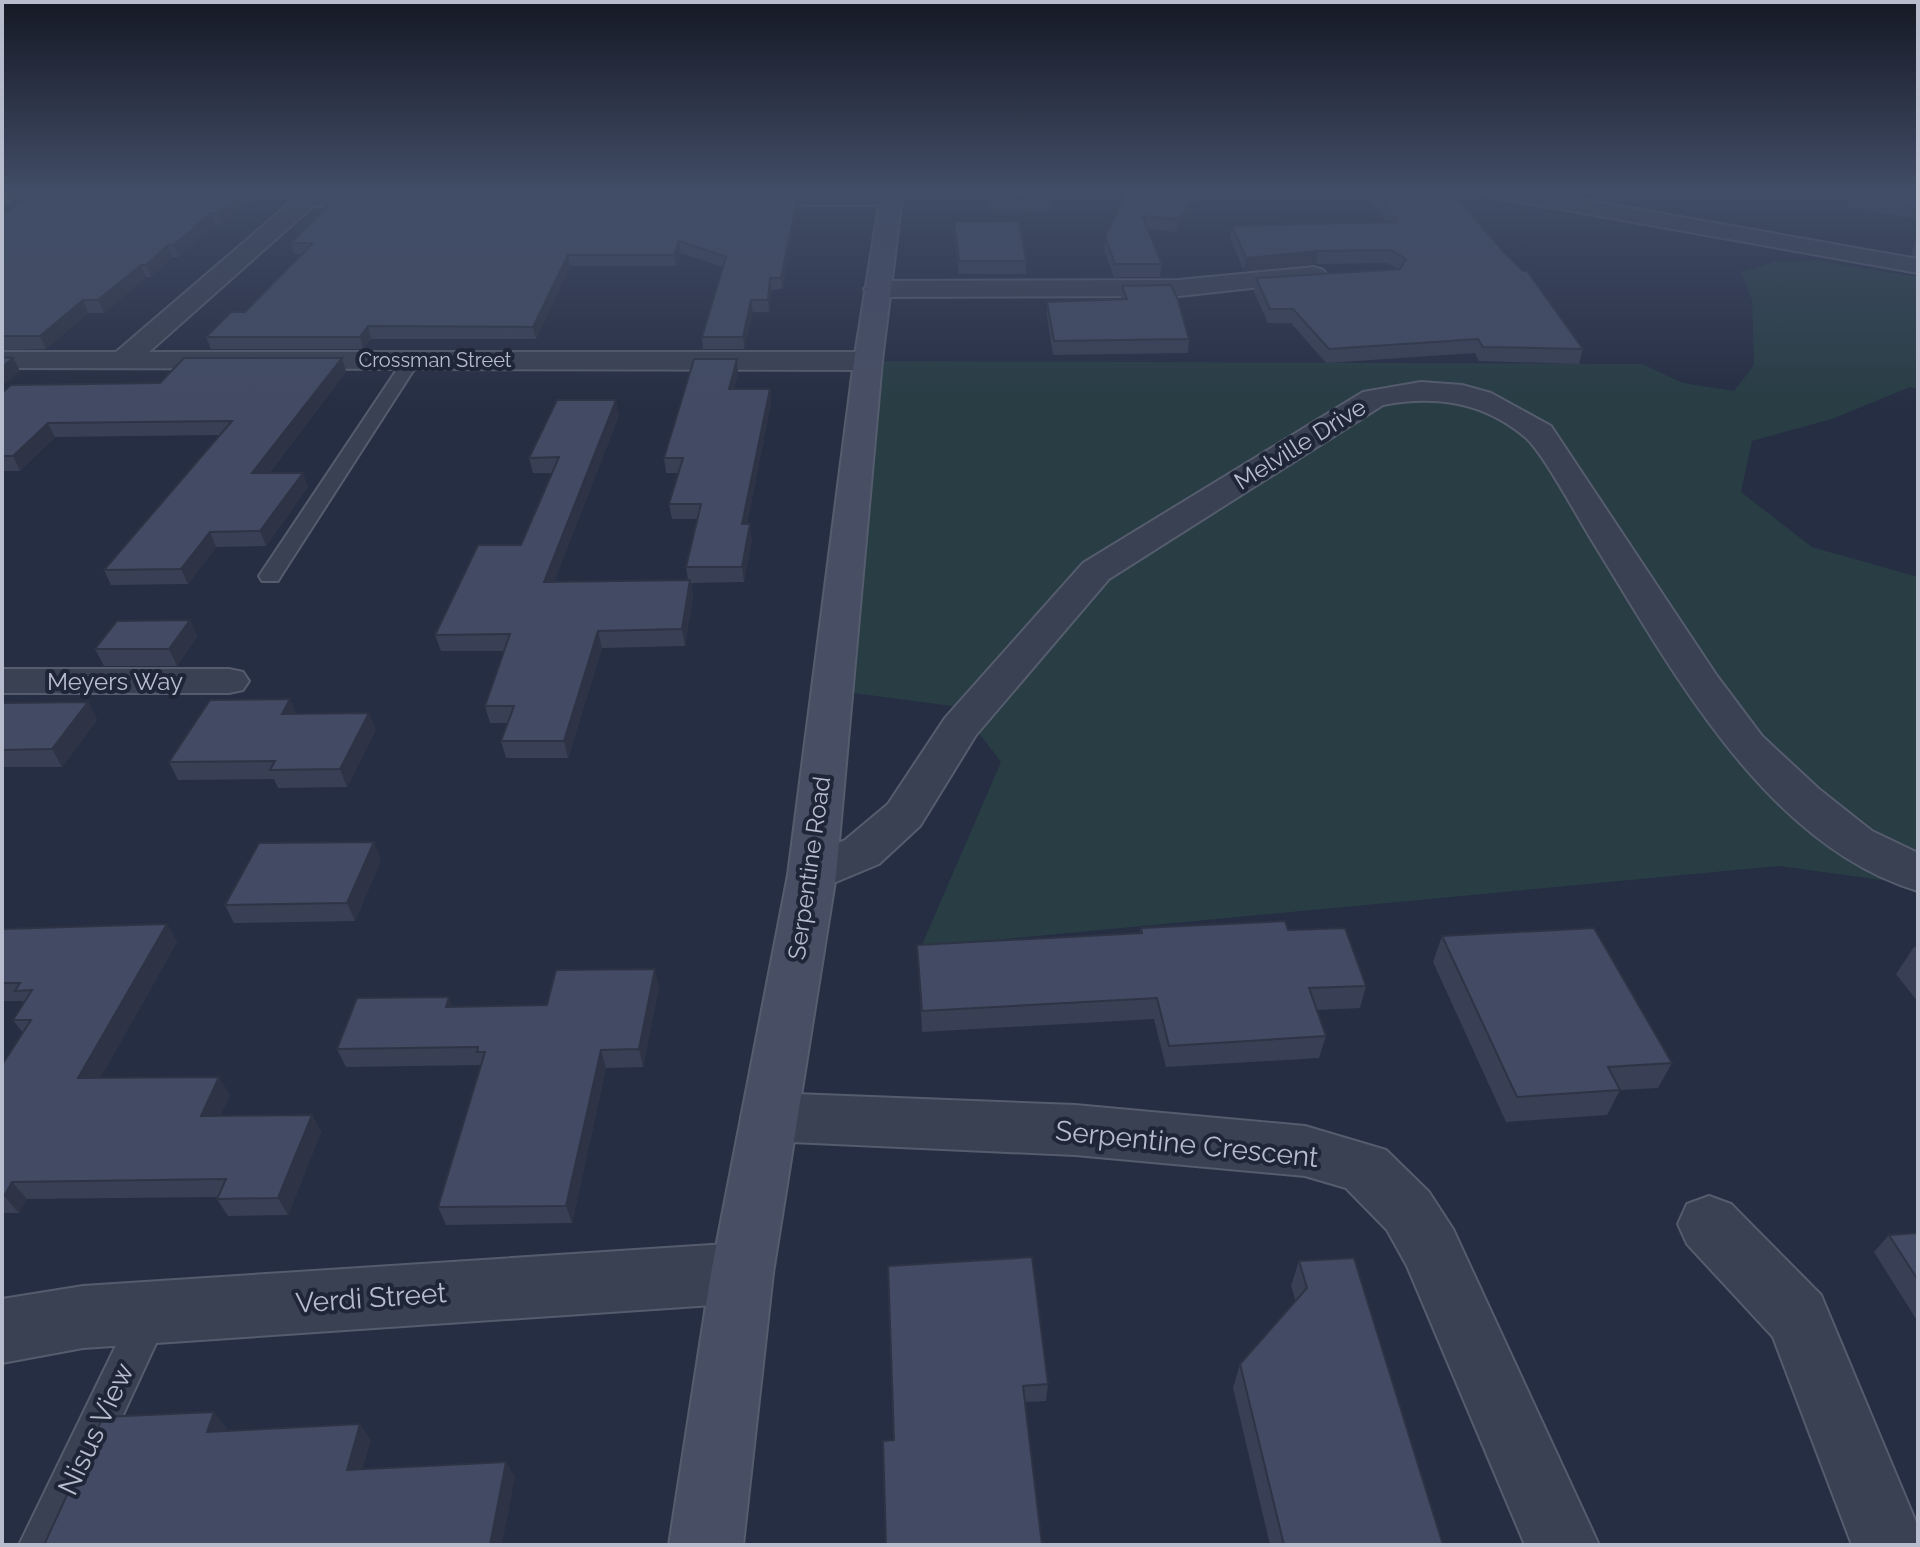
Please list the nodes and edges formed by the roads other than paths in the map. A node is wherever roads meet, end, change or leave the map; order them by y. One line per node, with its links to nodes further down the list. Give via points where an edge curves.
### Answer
1 (237, 261): 8 (street)
2 (881, 261): 6 (street, Serpentine Road)
3 (1891, 261): 4 (street)
4 (1918, 266)
5 (1345, 274): 6 (street, via 1179,288)
6 (877, 289): 10 (street, Serpentine Road)
7 (2, 360): 8 (street, Crossman Street)
8 (123, 360): 9 (street, Crossman Street)
9 (412, 360): 10 (street, Crossman Street); 11 (lane)
10 (868, 361): 15 (street, Serpentine Road)
11 (270, 576)
12 (2, 681): 13 (street, Meyers Way)
13 (229, 681)
14 (1918, 874): 15 (street, Melville Drive, via 1856,842 1747,746 1540,433 1485,399 1455,391 1410,390 1374,398 1096,571 960,727 904,815 862,852)
15 (812, 875): 16 (street, Serpentine Road)
16 (770, 1117): 18 (street, Serpentine Road); 23 (street, Serpentine Crescent, via 1075,1130 1305,1151 1365,1168 1408,1211 1431,1249)
17 (1709, 1224): 24 (street, via 1798,1317)
18 (742, 1273): 19 (street, Verdi Street); 22 (street, Serpentine Road)
19 (151, 1312): 20 (street, Verdi Street); 21 (lane, Nisus View)
20 (2, 1331)
21 (41, 1545)
22 (706, 1545)
23 (1562, 1545)
24 (1889, 1545)

